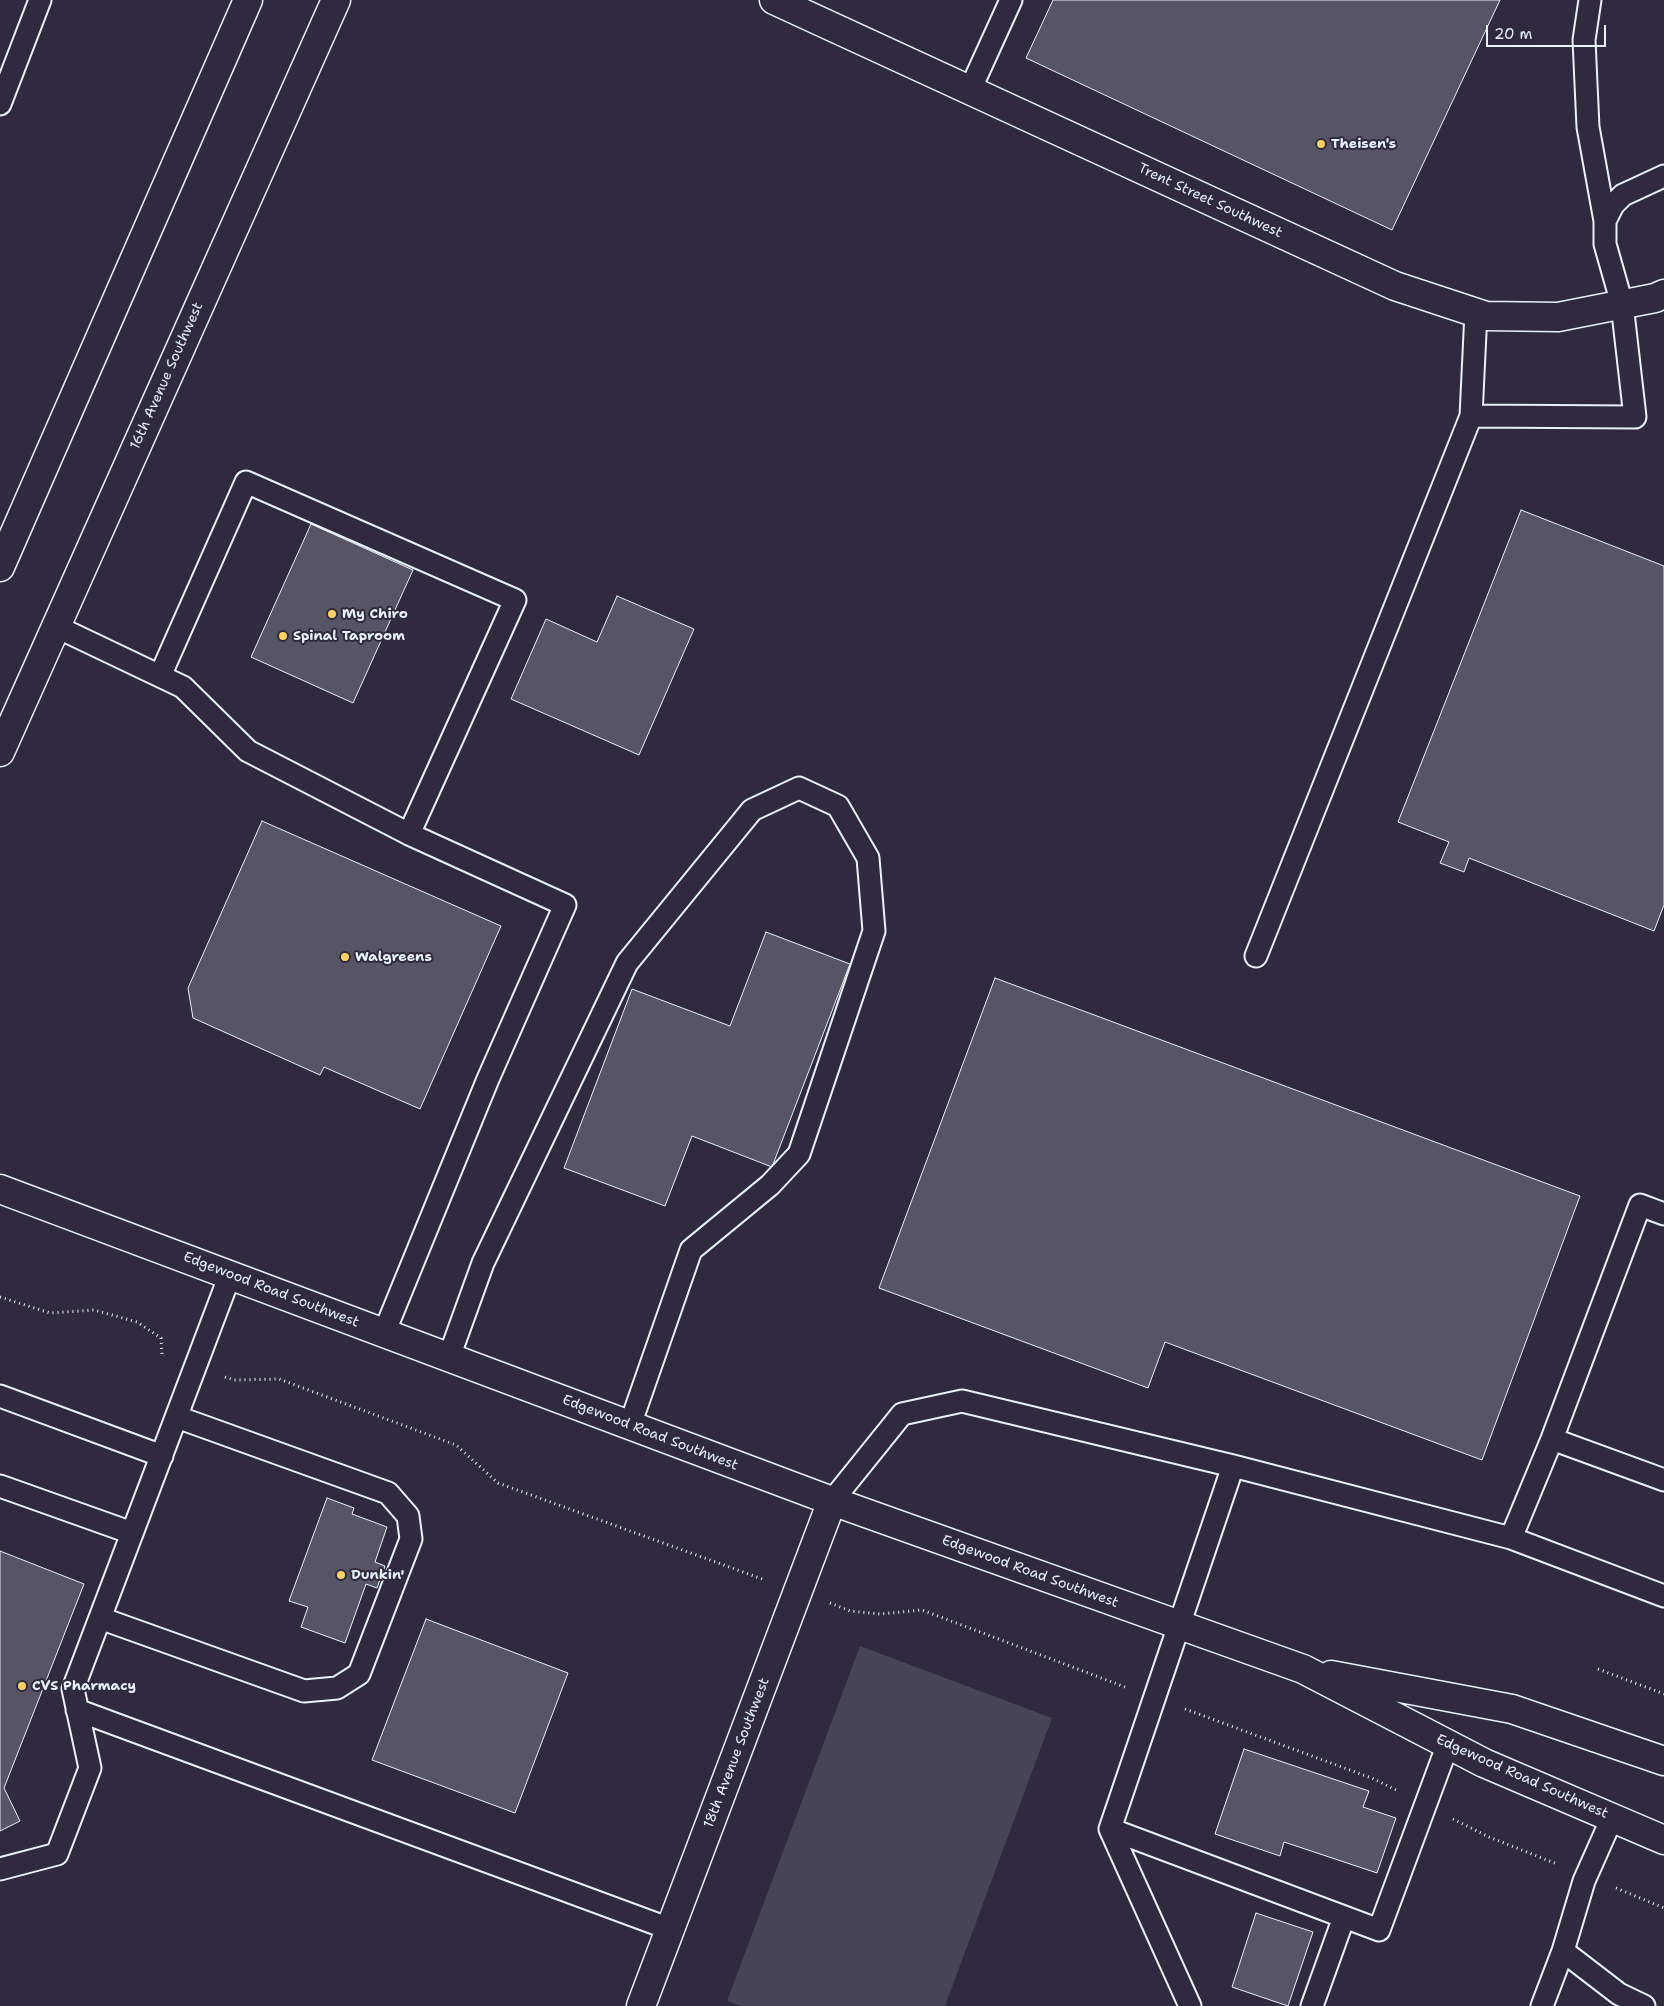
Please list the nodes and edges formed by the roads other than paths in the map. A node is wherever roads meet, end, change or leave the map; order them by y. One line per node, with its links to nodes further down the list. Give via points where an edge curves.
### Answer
1 (40, 0): 8 (lane)
2 (248, 0): 15 (main road)
3 (336, 0): 16 (main road, 16th Avenue Southwest)
4 (774, 0): 7 (main road, Trent Street Southwest)
5 (1011, 0): 7 (lane)
6 (1590, 0): 10 (lane, via 1584,40 1588,127)
7 (970, 90): 13 (main road, Trent Street Southwest, via 1395,286)
8 (0, 104)
9 (1664, 176): 10 (lane, via 1623,195 1613,205)
10 (1606, 220): 12 (lane, via 1605,244)
11 (1664, 294): 12 (main road, Trent Street Southwest)
12 (1622, 304): 13 (main road, Trent Street Southwest, via 1558,317 1486,316); 14 (lane, via 1635,417)
13 (1476, 312): 14 (lane)
14 (1471, 416): 20 (lane)
15 (0, 567)
16 (56, 626): 17 (lane); 18 (main road, 16th Avenue Southwest)
17 (160, 676): 19 (lane, via 183,686 248,751); 19 (lane, via 246,482 515,600)
18 (0, 752)
19 (410, 834): 24 (lane, via 565,904 488,1079)
20 (1256, 956)
21 (0, 1189): 23 (main road, Edgewood Road Southwest)
22 (1664, 1214): 29 (lane, via 1640,1205)
23 (230, 1275): 24 (main road, Edgewood Road Southwest); 27 (lane)
24 (384, 1333): 25 (main road, Edgewood Road Southwest)
25 (449, 1357): 28 (main road, Edgewood Road Southwest); 28 (lane, via 483,1263 628,963 752,810 799,788 838,806 868,858 874,931 799,1154 770,1185 691,1250)
26 (0, 1396): 30 (lane)
27 (176, 1418): 30 (lane); 38 (lane, via 388,1493 408,1516 411,1539 359,1674 336,1688 304,1691)
28 (630, 1425): 34 (main road, Edgewood Road Southwest)
29 (1552, 1439): 32 (lane); 36 (lane)
30 (162, 1456): 35 (lane)
31 (1232, 1466): 34 (lane, via 962,1401 902,1414); 36 (lane); 39 (lane)
32 (1664, 1480)
33 (0, 1486): 35 (lane)
34 (832, 1501): 39 (main road, Edgewood Road Southwest); 49 (main road, 18th Avenue Southwest)
35 (132, 1533): 38 (lane)
36 (1511, 1538): 37 (lane)
37 (1664, 1596)
38 (100, 1618): 41 (lane, via 73,1689)
39 (1180, 1626): 40 (main road, Edgewood Road Southwest); 45 (lane)
40 (1303, 1669): 42 (main road, Edgewood Road Southwest); 43 (main road, Edgewood Road Southwest, via 1512,1709)
41 (77, 1710): 47 (lane, via 90,1768 57,1854); 49 (lane)
42 (1448, 1744): 44 (main road, Edgewood Road Southwest, via 1484,1763); 48 (lane, via 1379,1930)
43 (1664, 1761)
44 (1612, 1818): 46 (main road, Edgewood Road Southwest); 50 (lane, via 1584,1881)
45 (1110, 1829): 48 (lane); 52 (lane)
46 (1664, 1840)
47 (0, 1869)
48 (1344, 1917): 53 (lane)
49 (670, 1929): 51 (main road, 18th Avenue Southwest)
50 (1563, 1951): 54 (lane); 55 (lane, via 1620,1994)
51 (641, 2006)
52 (1190, 2006)
53 (1312, 2006)
54 (1542, 2006)
55 (1644, 2006)

